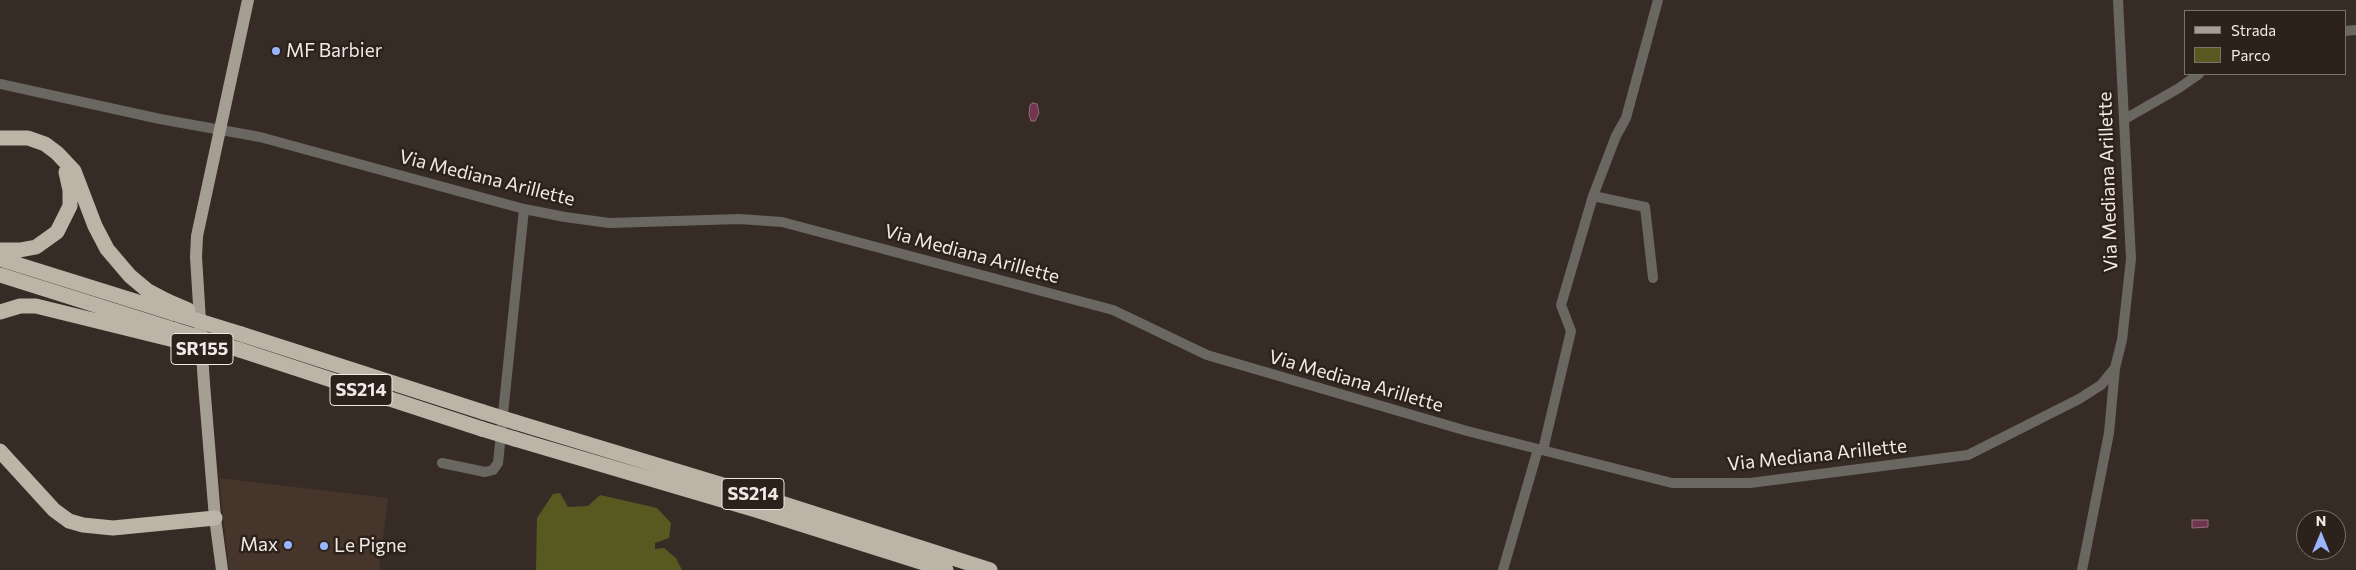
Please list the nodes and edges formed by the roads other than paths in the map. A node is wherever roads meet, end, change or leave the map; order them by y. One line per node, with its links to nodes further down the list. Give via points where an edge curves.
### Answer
1 (248, 0): 7 (main road, SR155)
2 (1658, 0): 10 (street, via 1626,118)
3 (2118, 0): 6 (street, Via Mediana Arillette)
4 (2198, 75): 6 (street)
5 (0, 84): 7 (street, Via Mediana Arillette)
6 (2125, 119): 19 (street, Via Mediana Arillette, via 2131,259 2122,340)
7 (219, 129): 11 (street, Via Mediana Arillette, via 260,137); 25 (main road, SR155, via 197,236 196,257)
8 (0, 138): 9 (highway, via 28,138 45,144)
9 (67, 166): 12 (highway, via 70,206 57,232 36,247); 16 (highway, via 74,171 107,249 130,276)
10 (1593, 196): 15 (street, via 1645,206); 21 (street, via 1561,305 1571,332)
11 (524, 209): 21 (street, Via Mediana Arillette, via 609,223 739,219 782,222 1113,310 1207,355); 23 (street, via 498,463 493,470 485,472)
12 (0, 250)
13 (0, 259): 16 (highway, SS214)
14 (0, 275): 18 (highway, SS214)
15 (1653, 278)
16 (170, 307): 28 (highway, SS214, bridge, via 215,326 483,412)
17 (0, 312): 18 (highway, via 20,306 36,306)
18 (174, 335): 27 (highway, SS214, bridge, via 240,350 482,429)
19 (2115, 368): 21 (street, Via Mediana Arillette, via 2101,385 2079,399 1968,455 1750,483 1672,483); 30 (street, via 2110,433)
20 (0, 440): 24 (highway)
21 (1540, 450): 29 (street)
22 (0, 451): 24 (highway)
23 (442, 463)
24 (28, 480): 25 (highway, via 54,510 83,525 113,528)
25 (216, 518): 26 (main road, SR155)
26 (222, 570)
27 (946, 570)
28 (990, 570)
29 (1502, 570)
30 (2082, 570)

